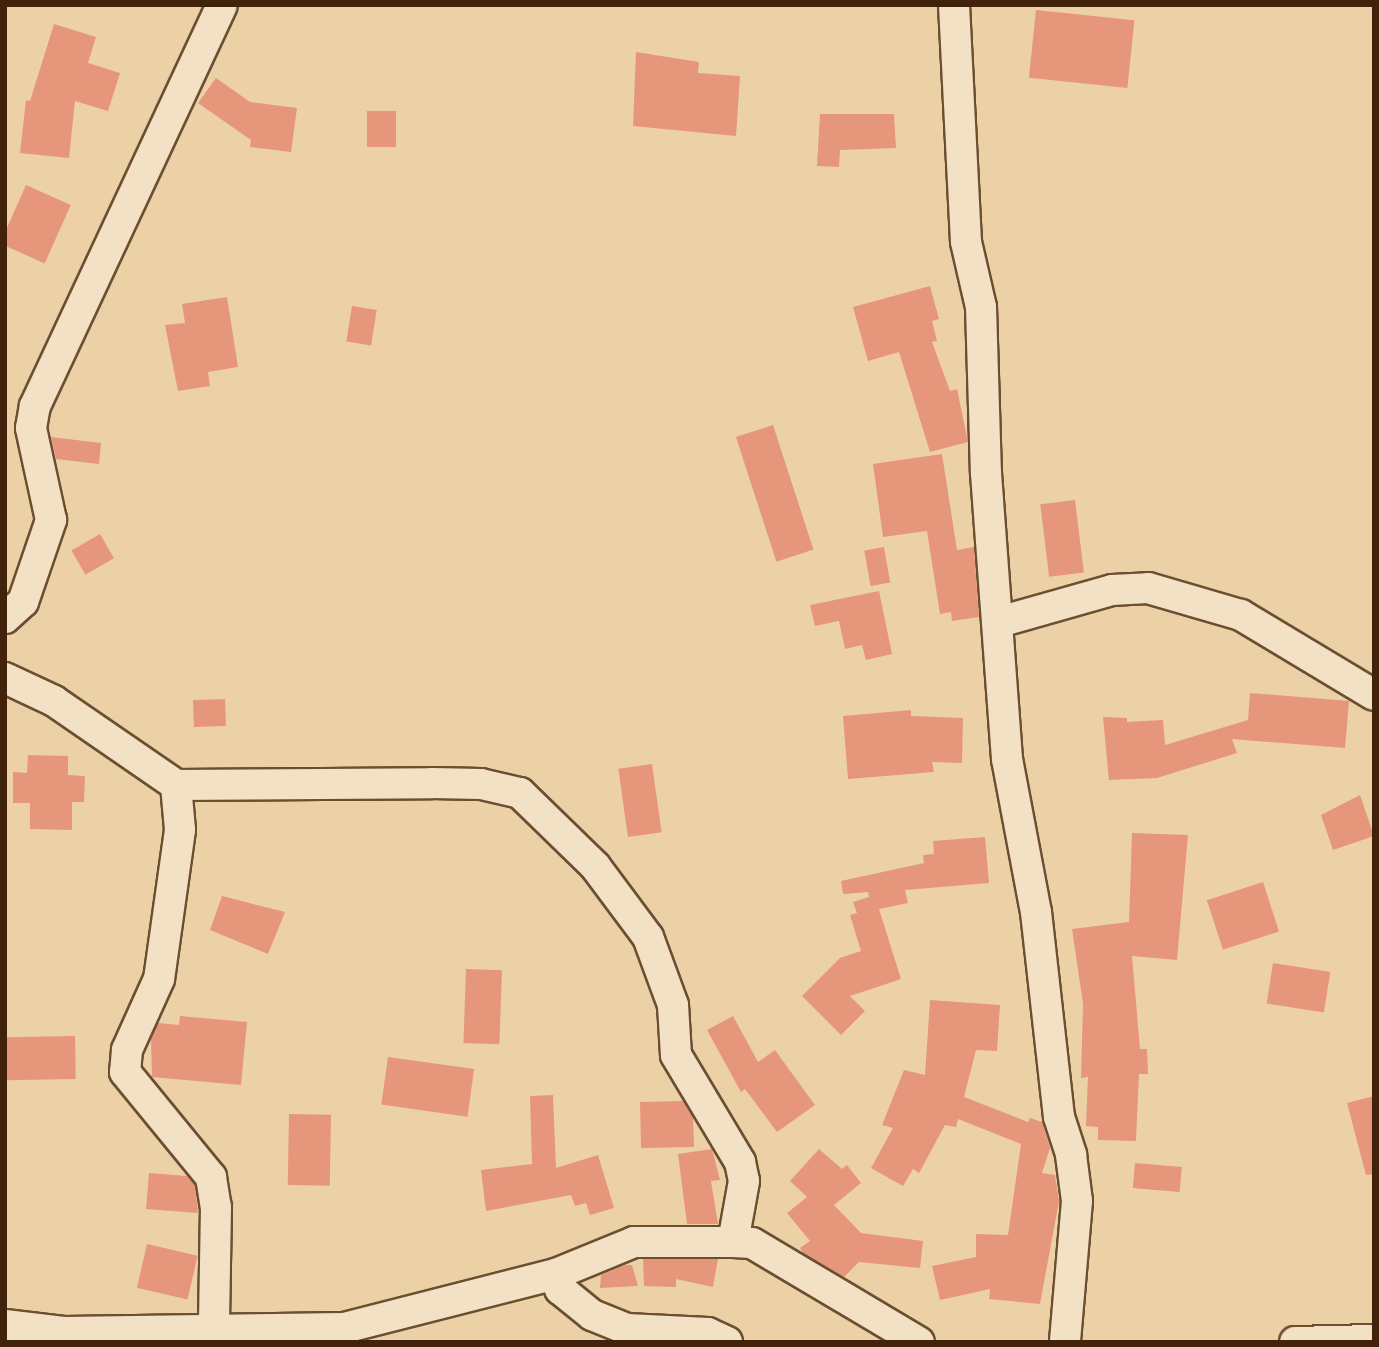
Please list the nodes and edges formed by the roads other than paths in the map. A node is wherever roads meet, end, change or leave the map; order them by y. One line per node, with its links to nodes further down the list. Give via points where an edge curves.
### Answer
1 (222, 5): 3 (street, via 35,406 30,428 51,520 23,602)
2 (954, 5): 4 (street, via 966,242 981,307 986,473)
3 (5, 618)
4 (999, 622): 6 (street, via 1112,590 1148,588 1241,615); 15 (street, via 1007,759 1036,912 1059,1117 1072,1155 1077,1201)
5 (5, 678): 7 (street, via 54,701)
6 (1371, 697)
7 (176, 785): 8 (street, via 481,784 520,793 595,866 648,937 673,1005 676,1055 740,1162 744,1181); 11 (street, via 180,830 159,979 127,1050 125,1072 211,1177 216,1207)
8 (733, 1242): 9 (street, via 634,1242); 14 (street, via 752,1243)
9 (556, 1274): 11 (street, via 344,1328 285,1333); 13 (street, via 560,1289 592,1314 627,1329 708,1333)
10 (5, 1325): 11 (street, via 64,1332)
11 (214, 1327)
12 (1374, 1340): 16 (street)
13 (727, 1342)
14 (919, 1342)
15 (1065, 1342)
16 (1294, 1342)

